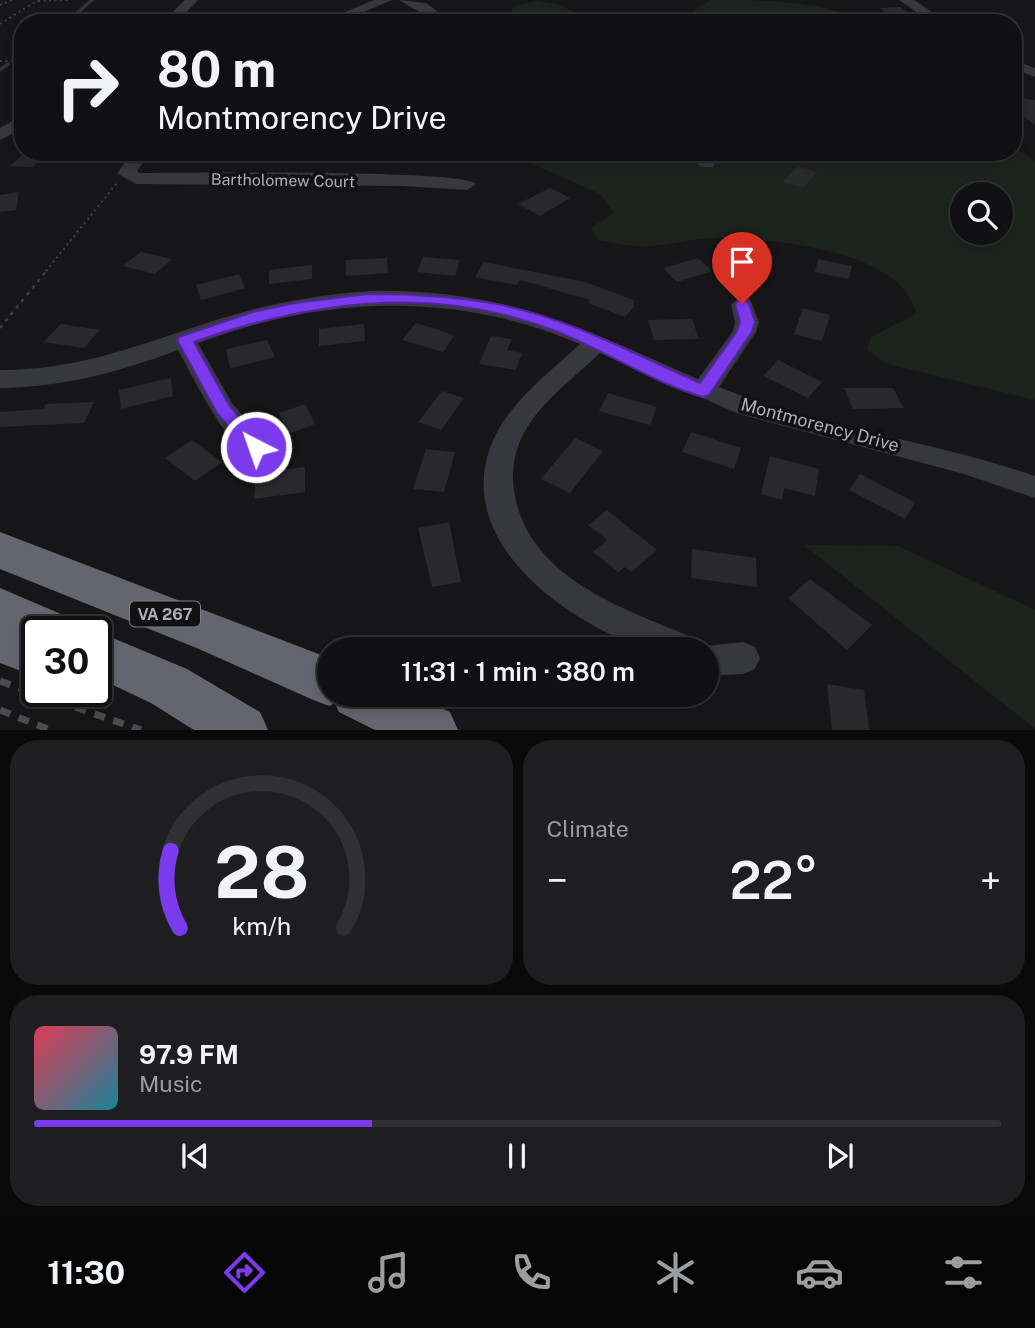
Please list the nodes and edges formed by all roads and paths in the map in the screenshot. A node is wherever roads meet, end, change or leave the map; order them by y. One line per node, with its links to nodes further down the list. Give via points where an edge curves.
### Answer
1 (12, 0): 8 (path)
2 (69, 0): 7 (path)
3 (192, 0): 10 (street)
4 (386, 0): 11 (street)
5 (405, 0): 12 (street)
6 (905, 0): 13 (street)
7 (38, 1): 9 (path)
8 (0, 5)
9 (17, 14)
10 (177, 14)
11 (349, 14)
12 (433, 14)
13 (928, 14)
14 (135, 161): 15 (street)
15 (126, 173): 16 (street, Bartholomew Court, via 155,180); 18 (path)
16 (467, 184)
17 (742, 304): 22 (street, via 747,322 744,332)
18 (0, 328)
19 (185, 340): 20 (street, Montmorency Drive, via 286,309 398,298 497,309); 21 (street, Montmorency Drive, via 97,370); 23 (street, via 223,409)
20 (596, 343): 22 (street, Montmorency Drive); 28 (street, via 525,412 510,433 499,470 505,520 517,544 568,595)
21 (0, 379)
22 (703, 391): 24 (street, Montmorency Drive, via 793,422 965,463)
23 (256, 447)
24 (1035, 487)
25 (0, 550): 34 (highway, VA 267)
26 (0, 609): 27 (highway)
27 (21, 618)
28 (657, 637)
29 (0, 641): 30 (highway)
30 (21, 648)
31 (743, 658): 32 (street)
32 (719, 659)
33 (112, 660): 38 (highway, via 169,686)
34 (317, 677)
35 (112, 685): 37 (highway)
36 (383, 707): 39 (highway)
37 (218, 730)
38 (242, 730)
39 (432, 730)

